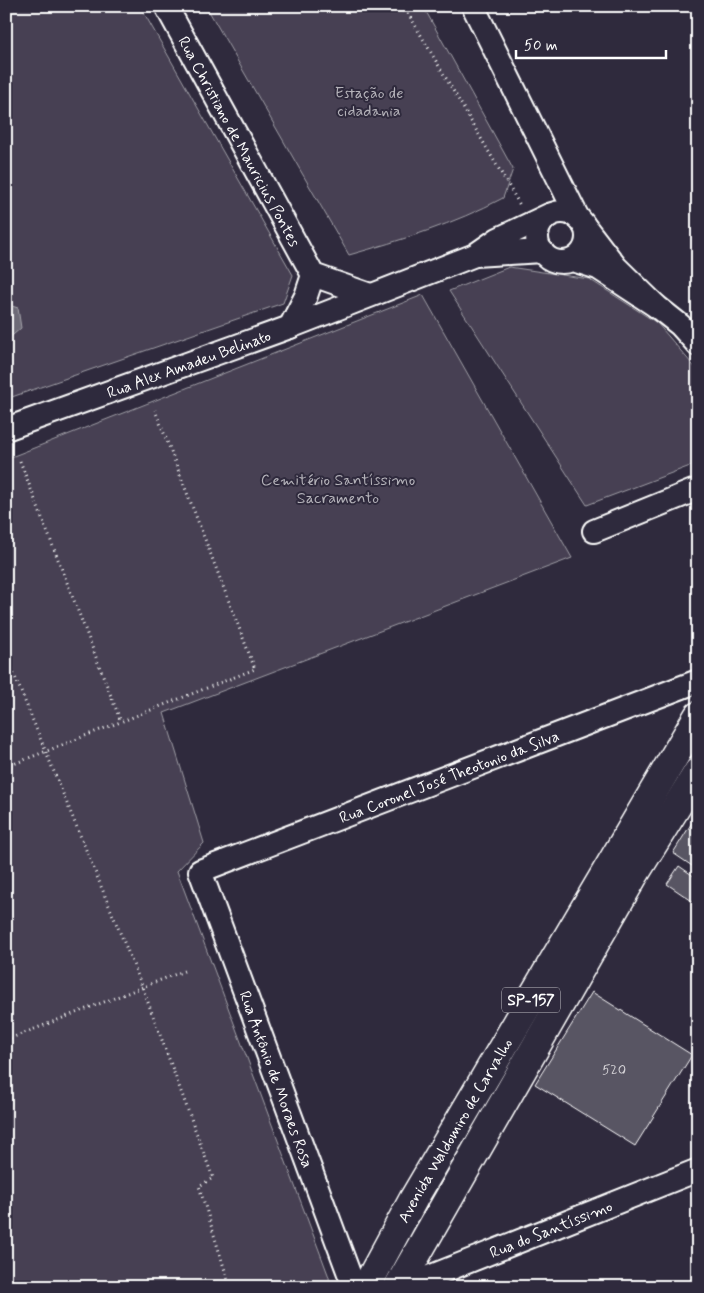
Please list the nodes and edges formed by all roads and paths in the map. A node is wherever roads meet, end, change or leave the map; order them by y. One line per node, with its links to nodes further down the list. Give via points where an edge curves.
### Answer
1 (166, 6): 11 (street, Rua Christiano de Mauricius Pontes)
2 (394, 6): 5 (path)
3 (418, 6): 5 (path)
4 (473, 6): 7 (street)
5 (408, 13): 6 (path)
6 (540, 220): 7 (street, via 564,212); 8 (street, via 537,235); 9 (street, via 498,238)
7 (581, 221): 10 (street, via 586,231 585,248); 13 (street, via 616,267)
8 (542, 252): 9 (street); 10 (street, via 556,261)
9 (475, 254): 12 (street, Rua Alex Amadeu Belinato)
10 (573, 260): 13 (street, via 598,268)
11 (313, 275): 12 (street); 14 (street)
12 (370, 295): 14 (street, Rua Alex Amadeu Belinato)
13 (656, 306): 15 (street)
14 (290, 326): 17 (street, Rua Alex Amadeu Belinato)
15 (698, 345)
16 (155, 410): 24 (path, via 255,669)
17 (6, 429)
18 (20, 461): 24 (path)
19 (698, 489): 20 (street)
20 (594, 531)
21 (6, 655): 25 (path)
22 (698, 681): 28 (street, Rua Coronel José Theotonio da Silva)
23 (698, 716): 35 (main road, Avenida Waldomiro de Carvalho / SP-157, via 414,1198)
24 (121, 722): 25 (path)
25 (47, 752): 26 (path); 30 (path)
26 (6, 767)
27 (698, 772): 36 (main road, Avenida Waldomiro de Carvalho / SP-157, via 634,875)
28 (200, 871): 34 (street, Rua Antônio de Moraes Rosa)
29 (184, 971): 30 (path)
30 (142, 986): 31 (path); 33 (path, via 213,1178 199,1186)
31 (6, 1040)
32 (698, 1170): 37 (street, Rua do Santíssimo)
33 (230, 1287)
34 (354, 1287)
35 (366, 1287)
36 (398, 1287)
37 (404, 1287)

